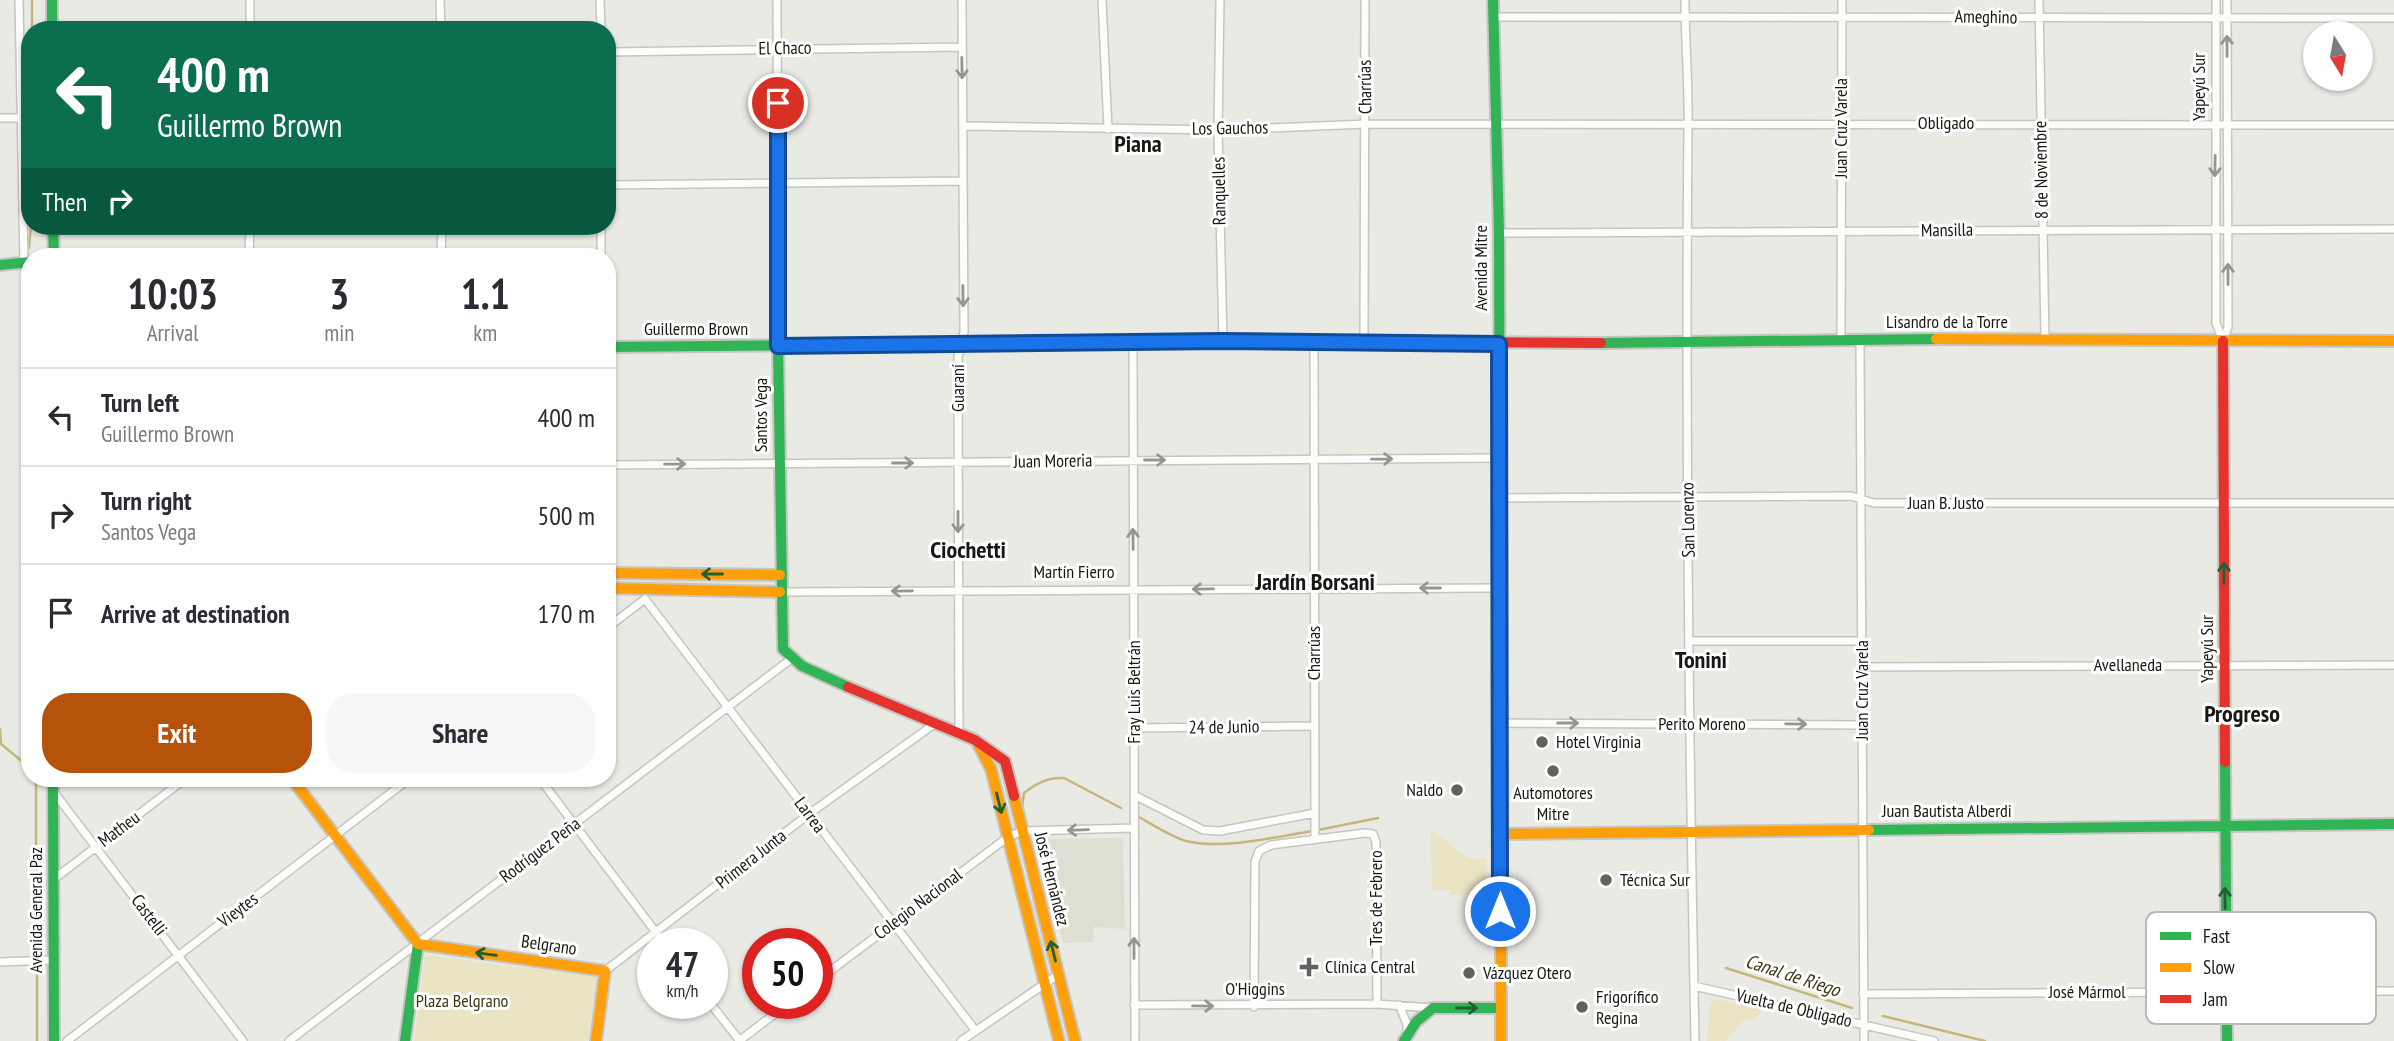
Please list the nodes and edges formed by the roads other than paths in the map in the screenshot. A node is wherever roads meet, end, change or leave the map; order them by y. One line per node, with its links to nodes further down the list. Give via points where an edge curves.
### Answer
1 (19, 0): 31 (street)
2 (51, 0): 24 (street)
3 (250, 0): 25 (street)
4 (440, 0): 26 (street)
5 (600, 0): 27 (street)
6 (777, 0): 29 (street, Santos Vega)
7 (962, 0): 28 (street, Guaraní)
8 (1102, 0): 43 (street)
9 (1220, 0): 44 (street, Ranquelles)
10 (1364, 0): 35 (street, Charrúas)
11 (1493, 0): 18 (street, Avenida Mitre)
12 (1685, 0): 19 (street, San Lorenzo)
13 (1842, 0): 17 (street, Juan Cruz Varela)
14 (2039, 0): 20 (street, 8 de Noviembre)
15 (2216, 0): 21 (street, Yapeyú Sur)
16 (2227, 0): 22 (street, Yapeyú Sur)
17 (1842, 16): 19 (street, Ameghino); 20 (street, Ameghino); 37 (street, Juan Cruz Varela)
18 (1493, 17): 19 (street, Ameghino); 40 (street, Avenida Mitre)
19 (1685, 17): 36 (street, San Lorenzo)
20 (2039, 17): 21 (street, Ameghino); 34 (street, 8 de Noviembre)
21 (2216, 18): 22 (street, Ameghino); 38 (street, Yapeyú Sur)
22 (2227, 18): 23 (street, Ameghino); 39 (street, Yapeyú Sur, one-way to 22)
23 (2394, 18)
24 (52, 21)
25 (250, 21)
26 (441, 21)
27 (601, 21)
28 (962, 47): 29 (street, El Chaco); 42 (street, Guaraní, one-way to 42)
29 (778, 48): 30 (street, El Chaco); 46 (street, Santos Vega)
30 (616, 52)
31 (21, 79)
32 (0, 118): 33 (street)
33 (21, 118)
34 (2039, 123): 37 (street, Obligado); 38 (street, Obligado); 48 (street, 8 de Noviembre)
35 (1366, 124): 40 (street, Los Gauchos); 44 (street, Los Gauchos); 65 (street, Charrúas)
36 (1688, 124): 37 (street, Obligado); 40 (street, Obligado); 50 (street, San Lorenzo)
37 (1840, 124): 53 (street, Juan Cruz Varela)
38 (2216, 124): 39 (street, Obligado); 51 (street, Yapeyú Sur, one-way to 51)
39 (2227, 124): 41 (street, Obligado); 52 (street, Yapeyú Sur)
40 (1497, 125): 54 (street, Avenida Mitre)
41 (2394, 125)
42 (963, 127): 43 (street, Los Gauchos); 45 (street, Guaraní)
43 (1108, 129): 44 (street, Los Gauchos)
44 (1218, 130): 61 (street, Ranquelles)
45 (962, 181): 46 (street); 66 (street, Guaraní, one-way to 66)
46 (778, 184): 47 (street); 69 (street, Santos Vega)
47 (616, 185)
48 (2042, 229): 51 (street, Mansilla); 53 (street, Mansilla); 60 (street, 8 de Noviembre)
49 (2394, 229): 52 (street, Mansilla)
50 (1686, 230): 53 (street, Mansilla); 54 (street, Mansilla); 58 (street, San Lorenzo)
51 (2214, 230): 52 (street, Mansilla); 62 (street, Yapeyú Sur, via 2216,323)
52 (2228, 230): 62 (street, Yapeyú Sur, one-way to 52, via 2228,327)
53 (1842, 231): 59 (street, Juan Cruz Varela)
54 (1499, 233): 68 (street, Avenida Mitre)
55 (21, 263): 56 (street)
56 (0, 265)
57 (1860, 339): 59 (street, Lisandro de la Torre); 60 (street, Lisandro de la Torre); 79 (street, Juan Cruz Varela)
58 (1687, 340): 59 (street, Lisandro de la Torre); 68 (street, Lisandro de la Torre); 77 (street, San Lorenzo)
59 (1841, 340)
60 (2045, 340): 62 (street, Lisandro de la Torre)
61 (1223, 341): 64 (street, Guillermo Brown); 67 (street, Guillermo Brown)
62 (2223, 341): 63 (street, Lisandro de la Torre); 80 (street, Yapeyú Sur)
63 (2394, 341)
64 (1314, 342): 65 (street, Guillermo Brown); 73 (street, Charrúas)
65 (1364, 342): 68 (street, Guillermo Brown)
66 (961, 343): 67 (street, Guillermo Brown); 69 (street, Guillermo Brown); 74 (street, Guaraní)
67 (1133, 343): 72 (street, Fray Luis Beltrán)
68 (1499, 344): 71 (street, Avenida Mitre)
69 (778, 346): 70 (street, Guillermo Brown); 75 (street, Santos Vega)
70 (616, 347)
71 (1499, 458): 73 (street, Juan Moreria, one-way to 71); 78 (street, Avenida Mitre)
72 (1131, 460): 73 (street, Juan Moreria, one-way to 73); 74 (street, Juan Moreria); 89 (street, Fray Luis Beltrán, one-way to 72)
73 (1315, 460): 85 (street, Charrúas)
74 (958, 462): 75 (street, Juan Moreria, one-way to 74); 88 (street, Guaraní, one-way to 88)
75 (779, 463): 76 (street, Juan Moreria, one-way to 75); 84 (street, Santos Vega)
76 (616, 465)
77 (1687, 497): 78 (street, Juan B. Justo); 79 (street, Juan B. Justo, via 1851,496); 93 (street, San Lorenzo)
78 (1499, 498): 86 (street, Avenida Mitre)
79 (1863, 500): 80 (street, Juan B. Justo); 94 (street, Juan Cruz Varela)
80 (2224, 503): 81 (street, Juan B. Justo); 96 (street, Yapeyú Sur, one-way to 80)
81 (2394, 503)
82 (616, 573): 83 (street)
83 (645, 573): 84 (street, one-way to 83); 91 (street)
84 (780, 575): 90 (street, Santos Vega)
85 (1314, 588): 86 (street, Martín Fierro, one-way to 85); 89 (street, Martín Fierro, one-way to 89); 104 (street, Charrúas)
86 (1499, 588): 100 (street, Avenida Mitre)
87 (616, 589): 91 (street, Martín Fierro)
88 (958, 590): 89 (street, Martín Fierro); 90 (street, Martín Fierro, one-way to 90); 106 (street, Guaraní)
89 (1134, 590): 105 (street, Fray Luis Beltrán)
90 (779, 592): 91 (street, Martín Fierro); 95 (street, Santos Vega, via 783,649)
91 (645, 594): 92 (street); 99 (street, Larrea)
92 (616, 620)
93 (1689, 642): 94 (street); 101 (street, San Lorenzo)
94 (1861, 642): 98 (street, Juan Cruz Varela)
95 (790, 659): 99 (street, Rodríguez Peña); 102 (street, José Hernández)
96 (2225, 665): 97 (street, Avellaneda); 98 (street, Avellaneda); 119 (street, Yapeyú Sur)
97 (2394, 666)
98 (1862, 667): 103 (street, Juan Cruz Varela)
99 (727, 706): 115 (street, Larrea); 117 (street, Rodríguez Peña)
100 (1500, 723): 101 (street, Perito Moreno, one-way to 101); 124 (street, Avenida Mitre)
101 (1690, 723): 103 (street, Perito Moreno, one-way to 103); 123 (street, San Lorenzo)
102 (933, 724): 106 (street, José Hernández); 115 (street, Primera Junta)
103 (1862, 725): 121 (street, Juan Cruz Varela)
104 (1315, 726): 105 (street, 24 de Junio); 116 (street, Charrúas)
105 (1133, 728): 114 (street, Fray Luis Beltrán)
106 (959, 735): 107 (street, José Hernández)
107 (975, 740): 122 (street, José Hernández, via 992,749 1008,767); 126 (street, José Hernández, one-way to 126, via 991,769)
108 (53, 787): 129 (street, Avenida General Paz)
109 (54, 787): 128 (street, Castelli)
110 (174, 787): 128 (street, Matheu)
111 (298, 787): 125 (street)
112 (398, 787): 125 (street, Vieytes)
113 (546, 787): 117 (street)
114 (1134, 795): 116 (street, via 1203,830); 120 (street, Fray Luis Beltrán)
115 (809, 814): 133 (street, Larrea); 135 (street, Primera Junta)
116 (1315, 818): 127 (street, Charrúas)
117 (574, 824): 134 (street); 136 (street, Rodríguez Peña)
118 (2394, 824): 119 (street, Juan Bautista Alberdi)
119 (2224, 827): 121 (street, Juan Bautista Alberdi); 132 (street, Yapeyú Sur, one-way to 119)
120 (1134, 828): 122 (street, one-way to 122); 151 (street, Fray Luis Beltrán, one-way to 120)
121 (1864, 829): 123 (street, Juan Bautista Alberdi); 149 (street, Juan Cruz Varela)
122 (1022, 831): 126 (street, Colegio Nacional); 130 (street, José Hernández)
123 (1689, 831): 124 (street, Juan Bautista Alberdi); 145 (street, San Lorenzo)
124 (1500, 834): 155 (street, Avenida Mitre)
125 (334, 836): 136 (street); 138 (street, Vieytes)
126 (1008, 837): 131 (street, José Hernández); 133 (street, Colegio Nacional)
127 (1315, 838): 150 (street, Tres de Febrero, via 1364,832 1373,834 1376,842); 153 (street, via 1271,845 1259,851 1255,862)
128 (97, 846): 129 (street, Matheu); 138 (street, Castelli)
129 (54, 879): 140 (street, Avenida General Paz)
130 (1038, 893): 131 (street); 143 (street, José Hernández, one-way to 130)
131 (1022, 897): 144 (street, José Hernández)
132 (2225, 912)
133 (892, 923): 141 (street, Colegio Nacional); 159 (street, Larrea)
134 (653, 928)
135 (661, 928)
136 (418, 944): 142 (street, Belgrano, one-way to 136); 164 (street, Rodríguez Peña); 165 (street)
137 (637, 947): 142 (street, Primera Junta)
138 (179, 955): 162 (street, Vieytes); 163 (street, Castelli)
139 (0, 961): 140 (street)
140 (53, 961): 161 (street, Avenida General Paz)
141 (833, 969)
142 (605, 971): 166 (street)
143 (1059, 974): 144 (street); 170 (street, José Hernández)
144 (1045, 984): 159 (street); 169 (street, José Hernández)
145 (1694, 986): 158 (street, Vuelta de Obligado); 173 (street, San Lorenzo)
146 (2376, 991): 147 (street, José Mármol)
147 (2394, 991)
148 (2146, 992): 149 (street, José Mármol)
149 (1863, 994): 158 (street, Juan Cruz Varela)
150 (1377, 1004): 152 (street, O'Higgins); 153 (street, O'Higgins)
151 (1134, 1005): 153 (street, O'Higgins, one-way to 153); 171 (street, Fray Luis Beltrán)
152 (1399, 1005): 154 (street, O'Higgins); 160 (street, via 1407,1024)
153 (1254, 1007)
154 (1433, 1008): 155 (street, O'Higgins, one-way to 155); 160 (street)
155 (1501, 1008): 172 (street, Avenida Mitre)
156 (723, 1019): 167 (street)
157 (768, 1019): 167 (street)
158 (1864, 1024): 174 (street, Juan Cruz Varela); 175 (street, Vuelta de Obligado)
159 (975, 1030): 168 (street)
160 (1405, 1037)
161 (54, 1041)
162 (67, 1041)
163 (243, 1041)
164 (289, 1041)
165 (405, 1041)
166 (596, 1041)
167 (740, 1041)
168 (961, 1041)
169 (1059, 1041)
170 (1075, 1041)
171 (1135, 1041)
172 (1501, 1041)
173 (1695, 1041)
174 (1864, 1041)
175 (1934, 1041)

